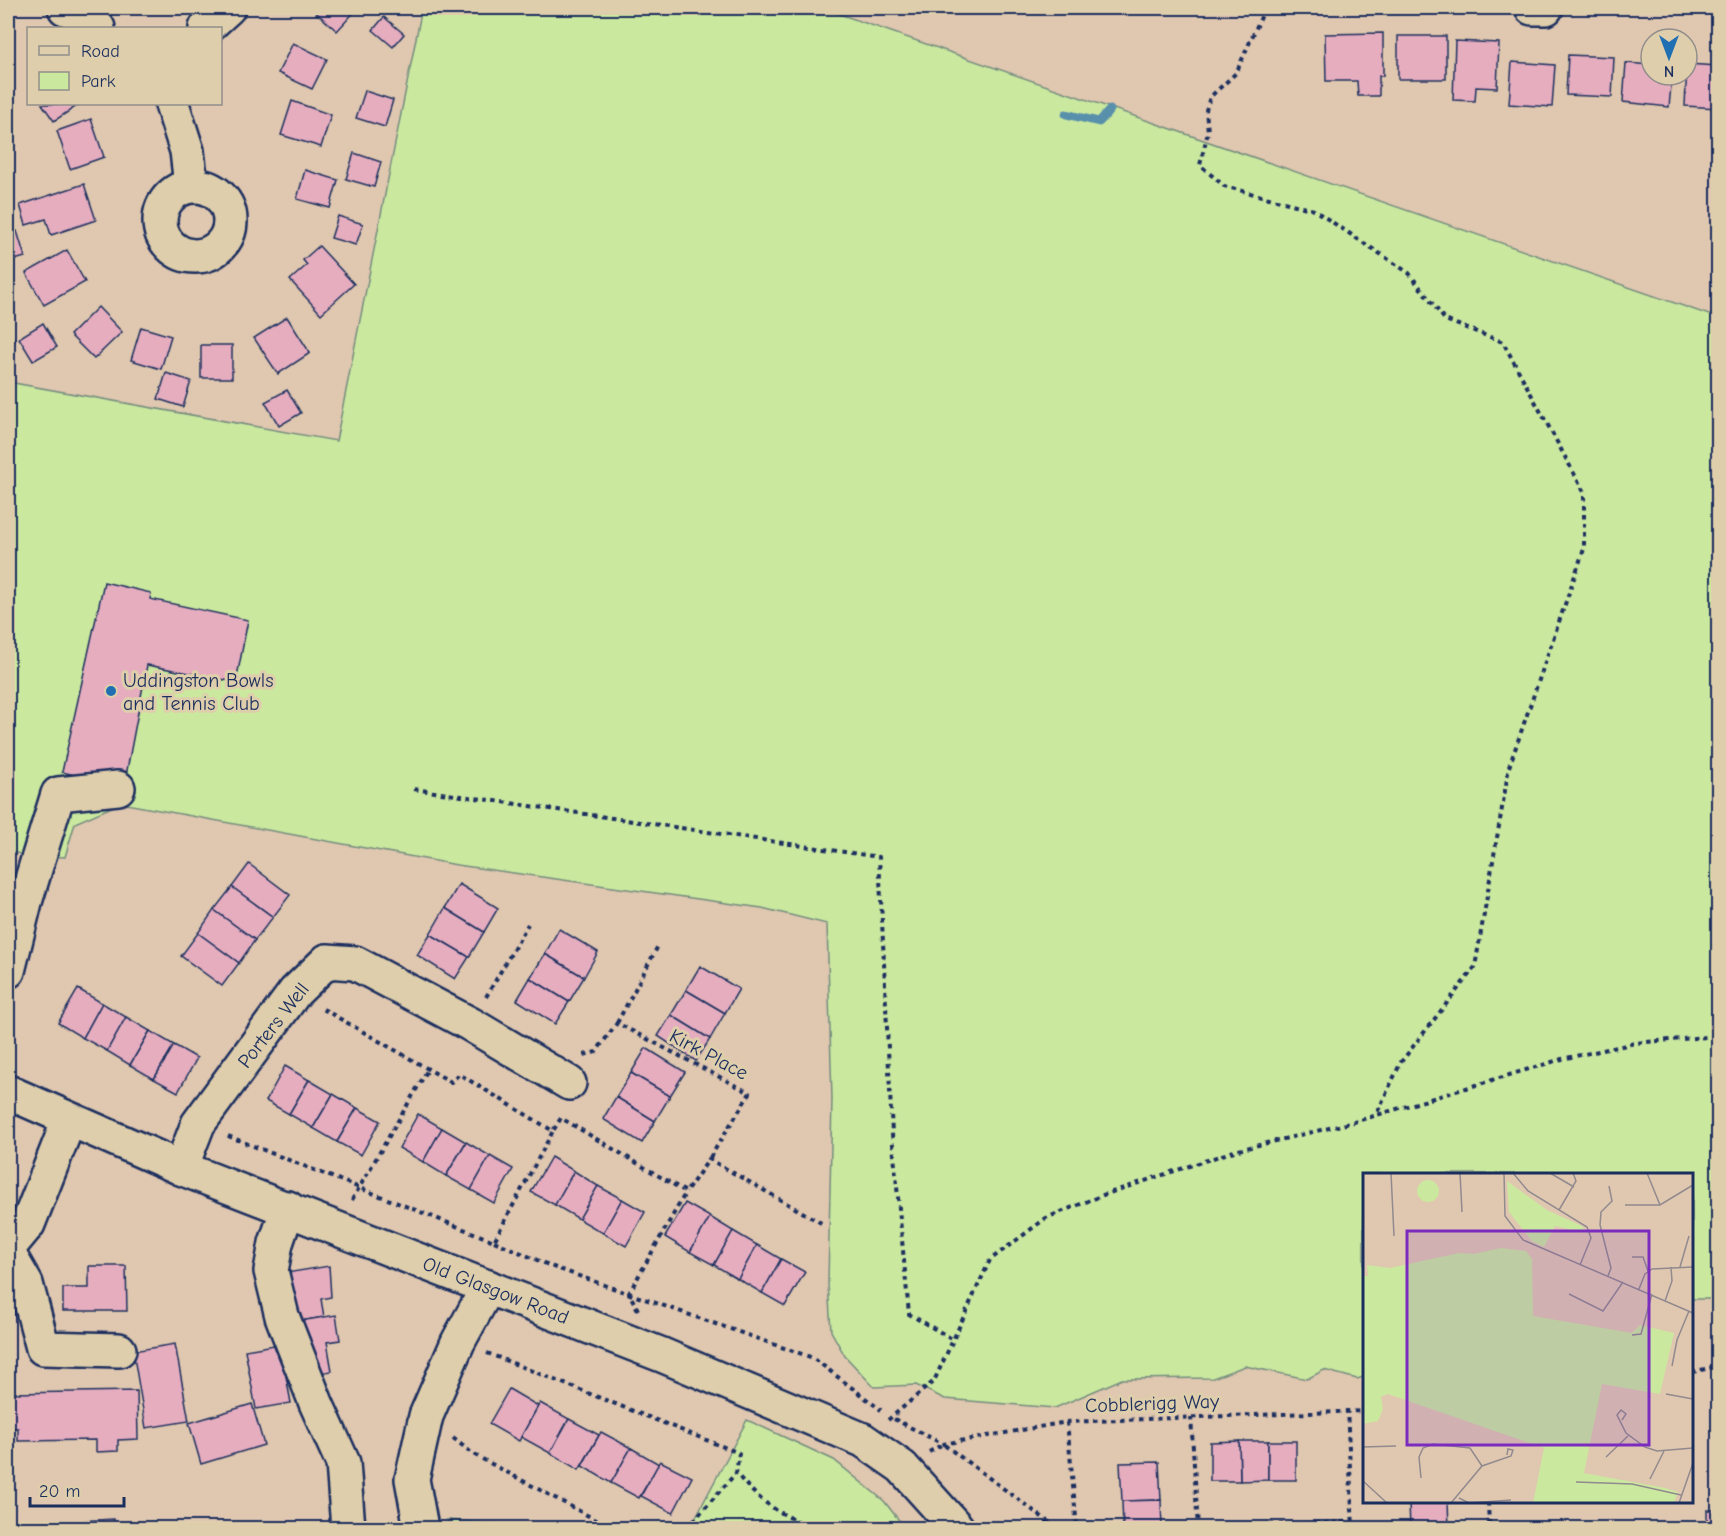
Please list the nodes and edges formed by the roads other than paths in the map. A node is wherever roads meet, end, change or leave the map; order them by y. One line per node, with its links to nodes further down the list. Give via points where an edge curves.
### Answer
1 (65, 8): 5 (street)
2 (228, 8): 6 (street)
3 (1532, 8): 4 (street)
4 (1546, 8)
5 (97, 27)
6 (207, 27)
7 (172, 105): 8 (street, via 187,151)
8 (191, 185)
9 (118, 788): 10 (street, via 58,794)
10 (8, 971)
11 (556, 1075): 14 (street, Porters Well, via 355,963 327,961 295,992 198,1124)
12 (8, 1092): 13 (street, Old Glasgow Road)
13 (69, 1120): 14 (street, Old Glasgow Road); 16 (street, via 28,1224)
14 (181, 1168): 15 (street, Old Glasgow Road)
15 (288, 1208): 18 (street, Old Glasgow Road); 20 (street, via 271,1271 282,1316 343,1463)
16 (8, 1248)
17 (8, 1252): 19 (street, via 26,1284 43,1348)
18 (488, 1287): 21 (street, via 458,1342 426,1416 412,1479); 22 (street, Old Glasgow Road, via 863,1440 902,1467)
19 (119, 1350)
20 (348, 1528)
21 (421, 1528)
22 (957, 1528)

